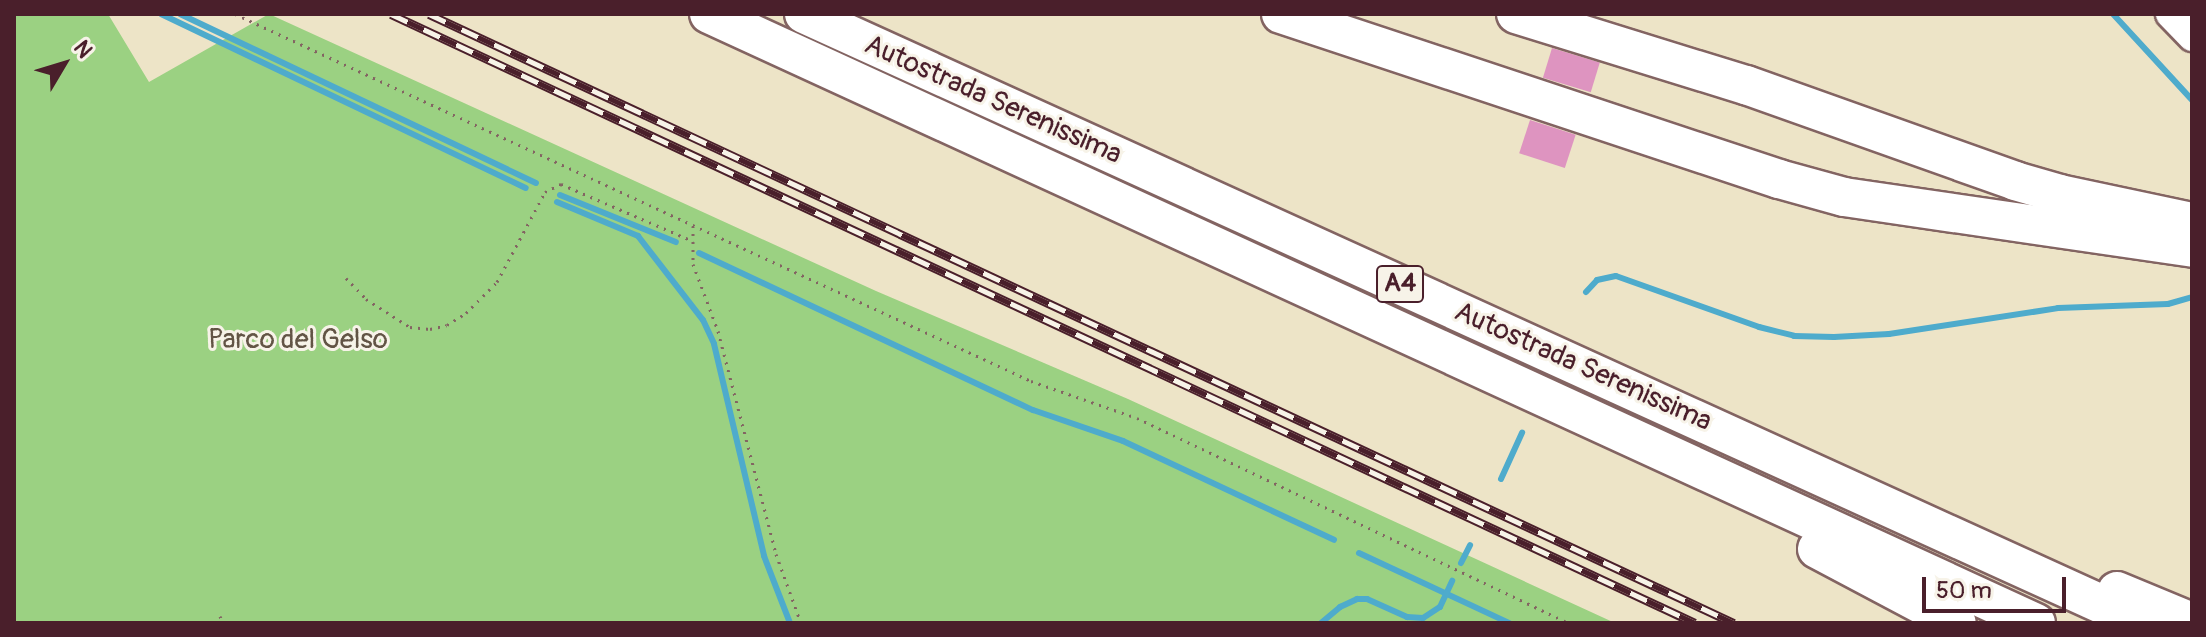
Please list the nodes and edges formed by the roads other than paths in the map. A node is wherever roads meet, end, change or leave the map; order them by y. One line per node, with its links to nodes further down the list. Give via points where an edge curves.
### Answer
1 (709, 14): 9 (highway, Autostrada Serenissima / A4)
2 (804, 14): 10 (highway, Autostrada Serenissima / A4)
3 (1281, 14): 8 (highway, via 1844,197)
4 (1516, 14): 7 (highway, via 1746,85 2015,181)
5 (2170, 14): 6 (street)
6 (2192, 37)
7 (2192, 222)
8 (2192, 248)
9 (1454, 356): 12 (highway); 13 (highway, Autostrada Serenissima / A4)
10 (1996, 554): 11 (highway, via 2134,595); 14 (highway, Autostrada Serenissima / A4)
11 (2192, 622)
12 (1957, 623)
13 (2036, 623)
14 (2143, 623)

